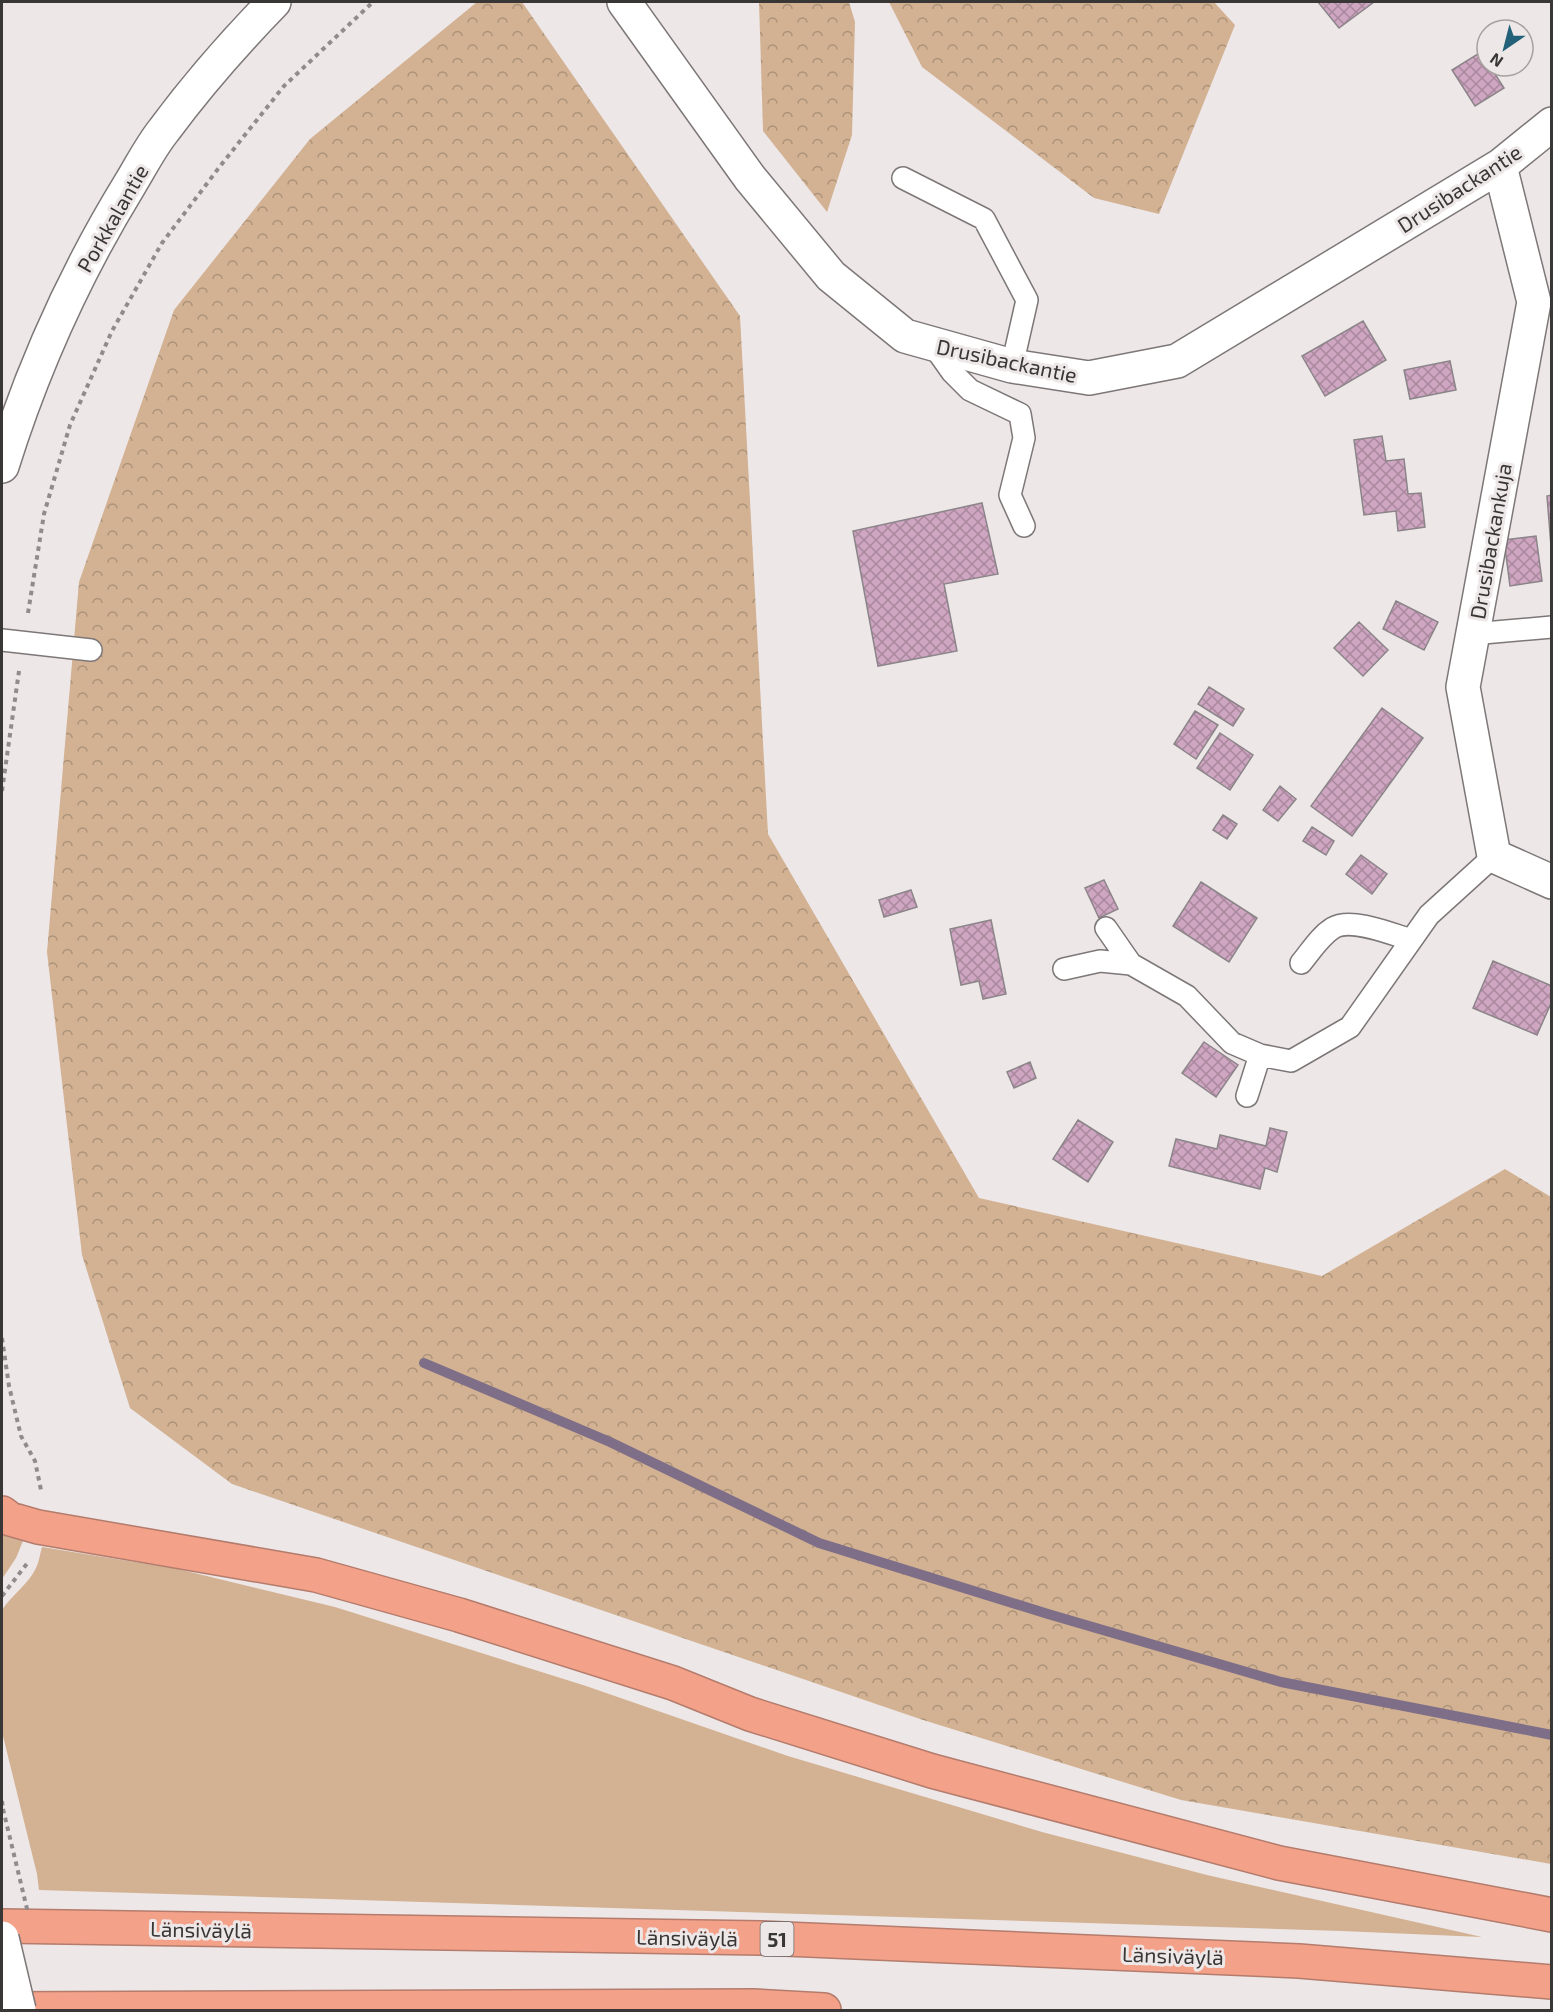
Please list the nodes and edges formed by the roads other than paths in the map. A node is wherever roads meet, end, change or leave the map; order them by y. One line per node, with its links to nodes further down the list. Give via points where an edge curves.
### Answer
1 (274, 2): 8 (street, Porkkalantie, via 233,44 163,131 113,212 58,316)
2 (624, 2): 6 (street, Drusibackantie, via 750,178 831,276 905,336)
3 (1551, 124): 4 (street, Drusibackantie)
4 (1500, 166): 7 (street, Drusibackantie, via 1177,360 1089,378); 11 (street, Drusibackankuja, via 1534,303)
5 (903, 178): 7 (lane, via 984,219 1027,300)
6 (933, 345): 7 (street, Drusibackantie); 9 (lane, via 970,390 1020,414 1024,438 1010,495)
7 (1012, 366)
8 (2, 466)
9 (1024, 526)
10 (1551, 627): 11 (lane)
11 (1473, 634): 14 (street, Drusibackankuja, via 1463,687)
12 (2, 640): 13 (lane)
13 (90, 650)
14 (1494, 856): 15 (street); 17 (lane, via 1429,915)
15 (1551, 882)
16 (1106, 928): 19 (lane)
17 (1411, 940): 18 (lane, via 1354,924 1335,926); 21 (lane, via 1350,1027 1291,1061)
18 (1301, 963)
19 (1131, 964): 20 (lane, via 1101,961); 21 (lane, via 1187,996 1232,1043)
20 (1064, 969)
21 (1260, 1055): 22 (lane)
22 (1247, 1096)
23 (2, 1513): 24 (highway, via 38,1527 316,1575 459,1615 673,1683 750,1714 932,1771 1279,1863)
24 (1551, 1915)
25 (16, 1924): 27 (highway, Länsiväylä / 51, via 761,1938 1299,1961)
26 (2, 1938): 29 (street, bridge)
27 (1551, 1982)
28 (2, 2009): 30 (highway, via 753,2006)
29 (19, 2010)
30 (824, 2010)

